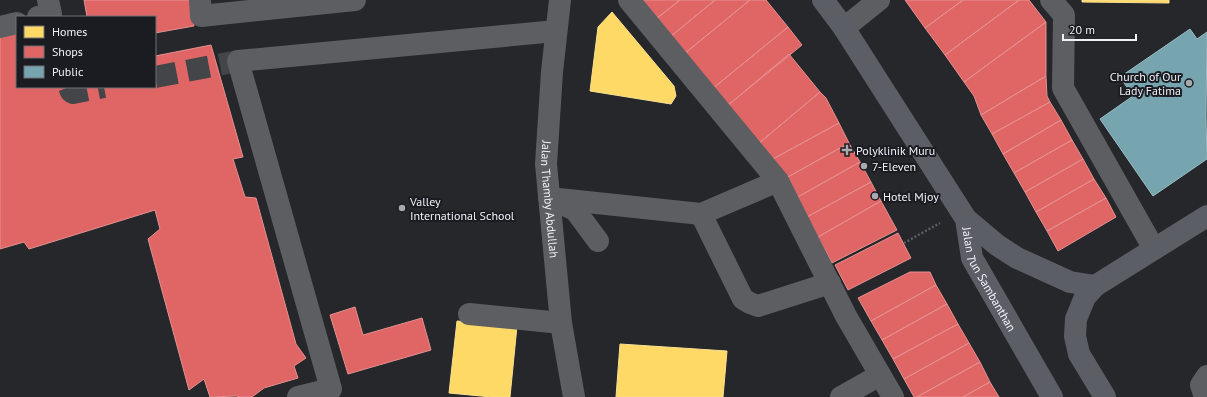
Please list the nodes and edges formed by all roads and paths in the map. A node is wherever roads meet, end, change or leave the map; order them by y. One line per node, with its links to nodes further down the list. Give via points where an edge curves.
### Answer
1 (200, 0): 2 (street, via 201,16)
2 (355, 0)
3 (560, 0): 11 (street, Jalan Thamby Abdullah)
4 (629, 0): 12 (street)
5 (823, 0): 10 (main road, Jalan Tun Sambanthan)
6 (879, 0): 10 (street)
7 (1051, 0): 19 (street, via 1064,15 1063,88)
8 (16, 23): 9 (street)
9 (0, 27)
10 (844, 28): 15 (main road, Jalan Tun Sambanthan)
11 (556, 31): 13 (street, Jalan Thamby Abdullah, via 546,164); 27 (street, via 238,61 331,389)
12 (778, 181): 14 (street); 20 (street)
13 (549, 198): 14 (street); 17 (street, via 575,210); 23 (street, Jalan Thamby Abdullah)
14 (701, 214): 20 (street, via 743,299 750,303 758,306)
15 (963, 215): 18 (path); 21 (main road, via 997,245 1017,258 1070,282); 24 (main road, Jalan Tun Sambanthan, via 972,258)
16 (1207, 216): 19 (main road)
17 (598, 241)
18 (904, 243)
19 (1154, 249): 21 (main road)
20 (830, 283): 25 (street)
21 (1095, 286): 33 (main road, via 1084,297 1076,319 1075,336 1080,354)
22 (469, 314): 23 (street)
23 (561, 323): 28 (street, Jalan Thamby Abdullah)
24 (1038, 372): 31 (street); 32 (main road, Jalan Tun Sambanthan)
25 (880, 375): 29 (street); 30 (street)
26 (1207, 376): 34 (street, via 1201,385)
27 (298, 397)
28 (574, 397)
29 (841, 397)
30 (893, 397)
31 (1038, 397)
32 (1052, 397)
33 (1105, 397)
34 (1205, 397)

